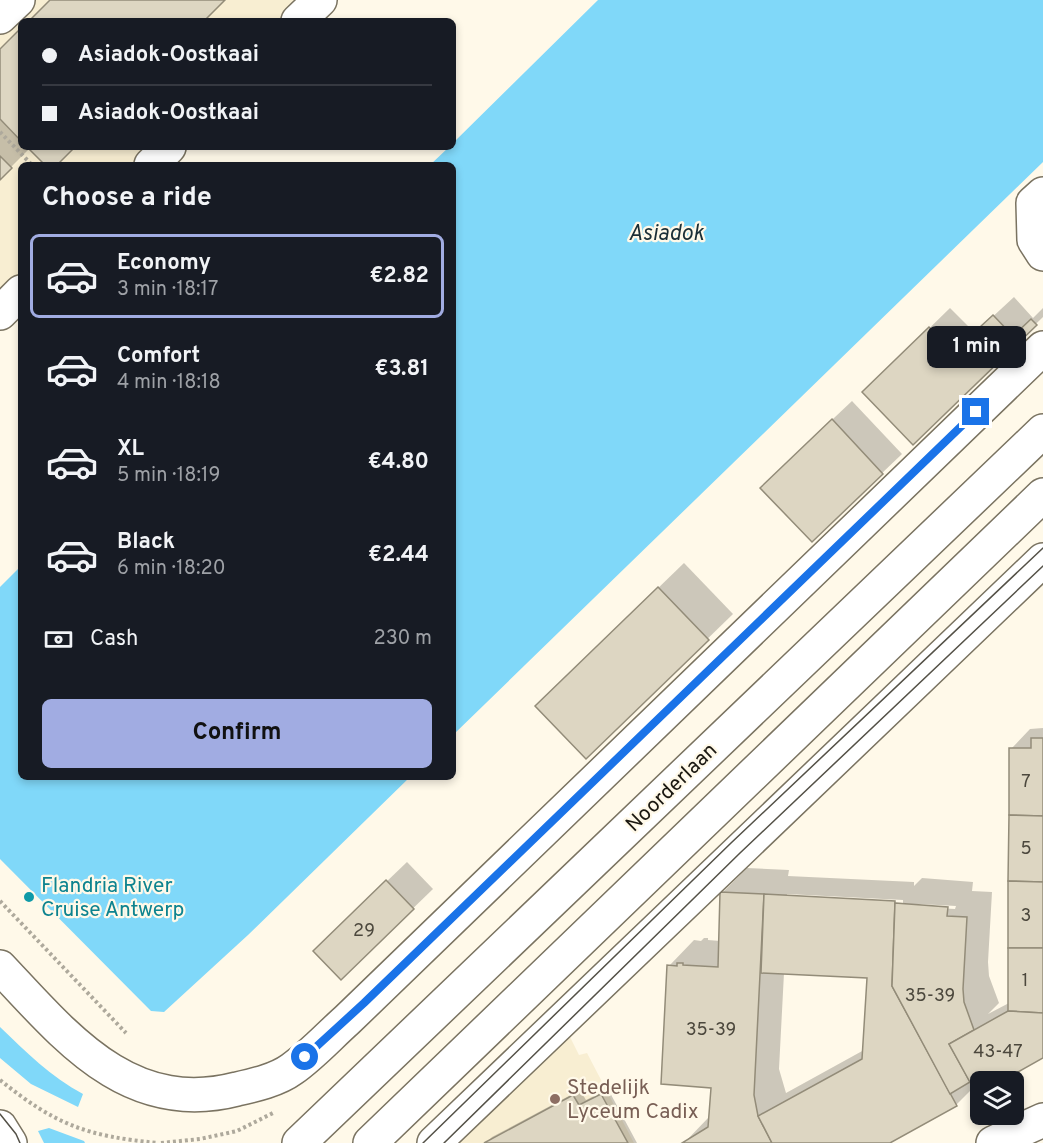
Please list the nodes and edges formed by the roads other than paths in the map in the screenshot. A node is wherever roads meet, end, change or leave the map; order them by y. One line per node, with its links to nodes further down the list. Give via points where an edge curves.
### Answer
1 (18, 0): 3 (main road)
2 (320, 0): 4 (main road)
3 (0, 17)
4 (301, 18)
5 (167, 150): 6 (main road)
6 (154, 162)
7 (1038, 198): 8 (main road, via 1034,240)
8 (1043, 254)
9 (18, 295): 10 (main road)
10 (0, 313)
11 (1043, 348): 15 (main road, via 291,1070 222,1093 158,1092 116,1075 61,1031)
12 (1043, 431): 18 (main road, Noorderlaan)
13 (1043, 495): 20 (main road)
14 (1043, 560): 21 (main road)
15 (0, 967)
16 (1043, 1120): 22 (main road)
17 (0, 1127): 19 (main road)
18 (309, 1134)
19 (10, 1143)
20 (370, 1143)
21 (435, 1143)
22 (993, 1143)

